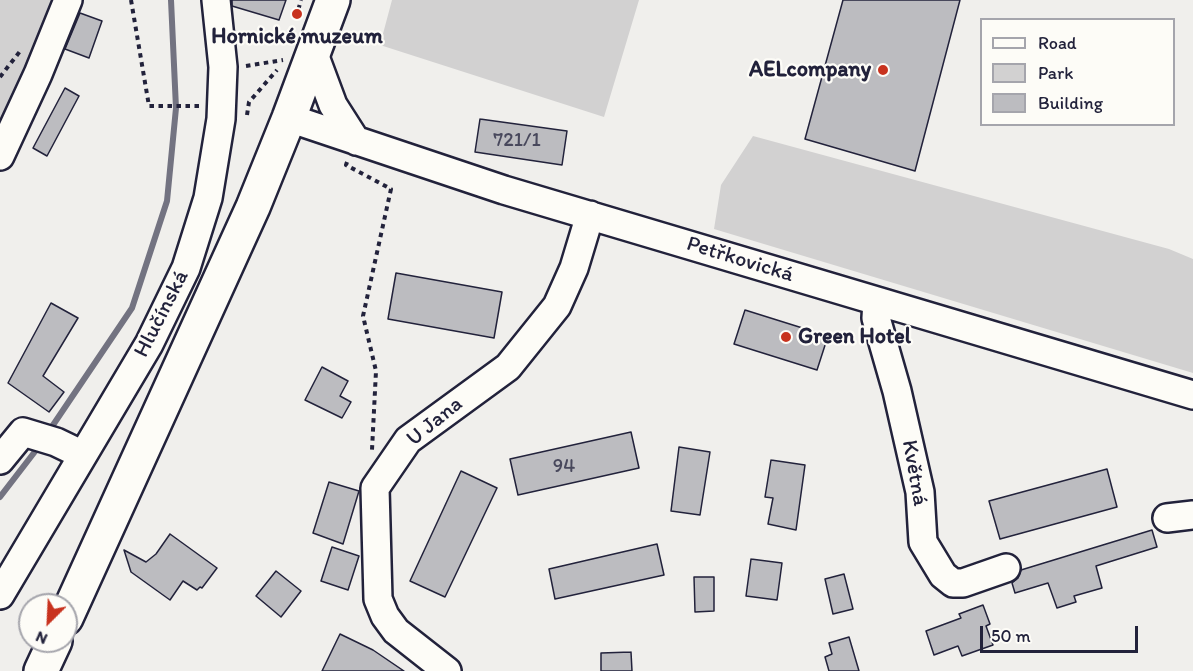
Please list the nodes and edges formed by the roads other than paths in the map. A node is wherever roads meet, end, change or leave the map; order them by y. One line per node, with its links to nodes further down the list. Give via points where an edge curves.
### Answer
1 (68, 0): 7 (street)
2 (216, 0): 11 (street, Hlučínská, via 223,67 222,104 216,161 203,216 186,268 149,344)
3 (333, 0): 4 (main road)
4 (296, 56): 5 (main road); 6 (street)
5 (289, 118): 6 (street, Petřkovická); 14 (main road, via 248,218)
6 (356, 141): 8 (street, Petřkovická)
7 (0, 156)
8 (590, 215): 9 (street, Petřkovická); 18 (street, U Jana, via 574,268 557,306 508,367 408,440 375,488 378,598 385,616 396,631)
9 (876, 301): 10 (street, Petřkovická); 13 (street, Květná, via 876,318 920,492 923,542 943,575 953,583)
10 (1193, 394)
11 (83, 455): 12 (street, via 23,432); 15 (street, Hlučínská)
12 (0, 460)
13 (1006, 568)
14 (77, 593)
15 (0, 595)
16 (50, 653): 17 (main road)
17 (42, 671)
18 (447, 671)

